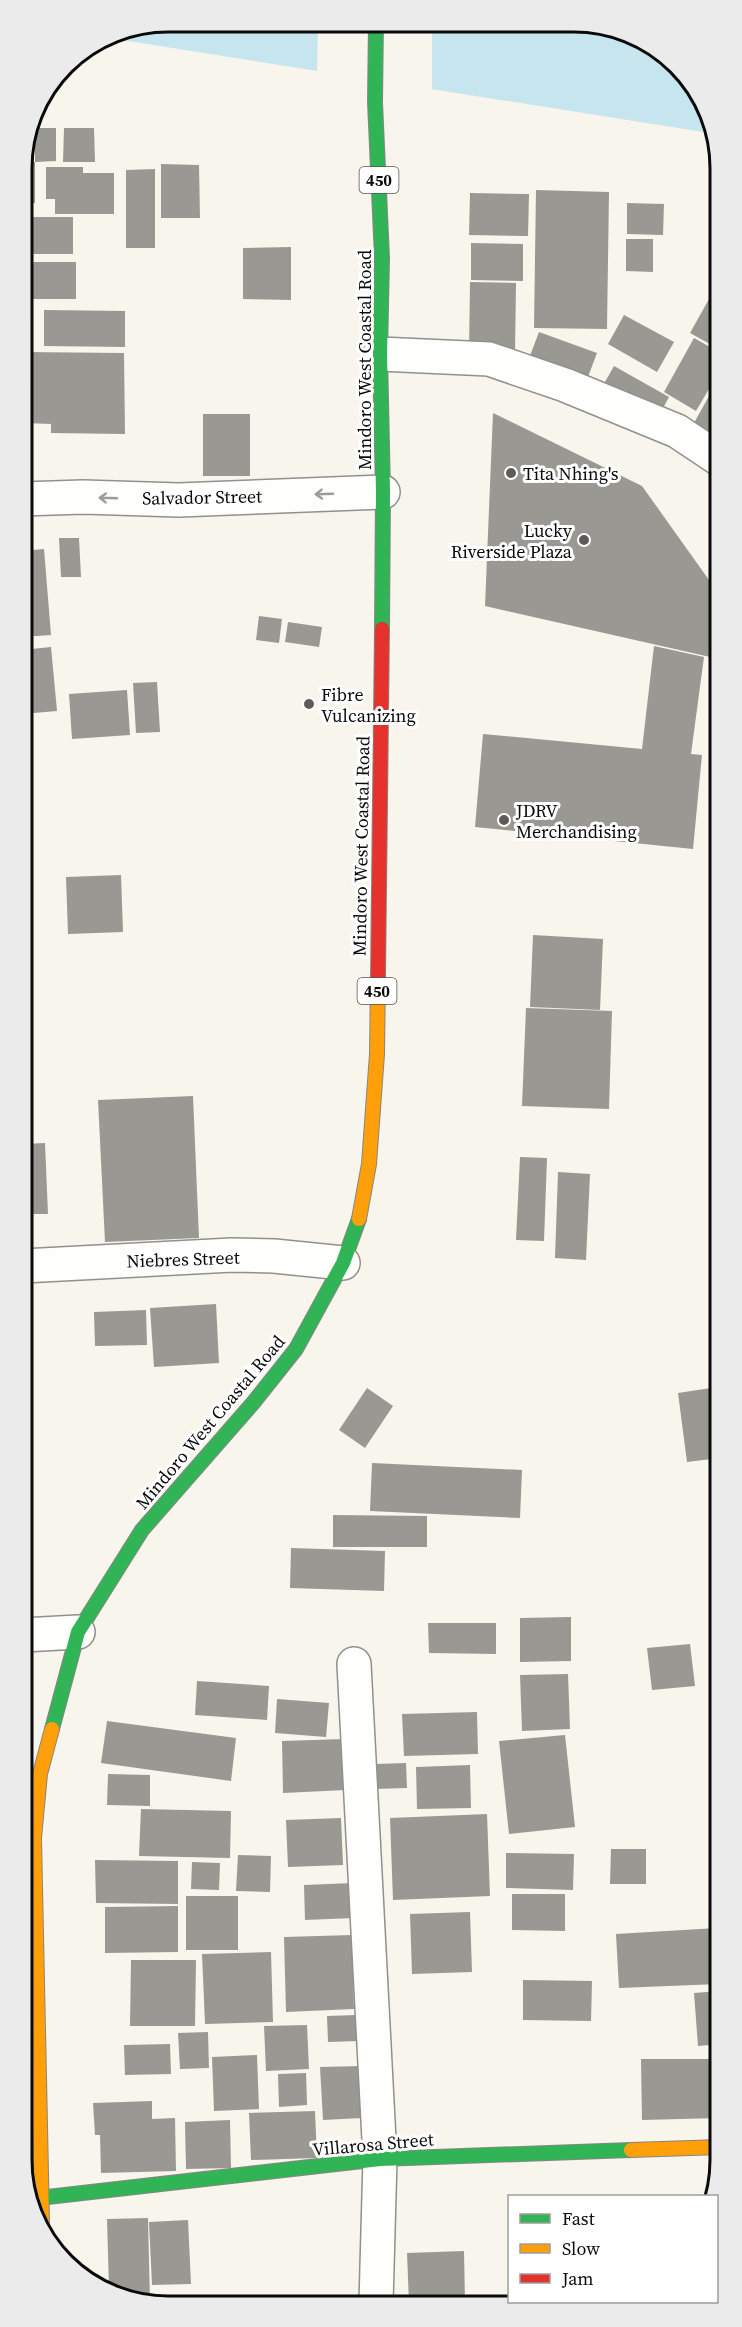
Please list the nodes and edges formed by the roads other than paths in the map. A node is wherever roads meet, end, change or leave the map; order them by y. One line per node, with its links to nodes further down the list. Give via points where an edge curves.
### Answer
1 (376, 32): 2 (main road, Mindoro West Coastal Road / 450, via 382,258)
2 (380, 354): 3 (street, via 489,359 677,431); 4 (main road, Mindoro West Coastal Road / 450)
3 (710, 453)
4 (383, 492): 5 (street, Salvador Street, one-way to 5, via 179,500); 6 (main road, Mindoro West Coastal Road / 450, via 377,1054 361,1214)
5 (32, 499)
6 (343, 1263): 7 (street, Niebres Street, via 232,1255); 8 (main road, Mindoro West Coastal Road / 450, via 296,1349 142,1530)
7 (32, 1266)
8 (78, 1632): 9 (street); 13 (main road, Mindoro West Coastal Road / 450, via 40,1774 34,1838)
9 (32, 1635)
10 (354, 1664): 12 (street)
11 (710, 2146): 12 (main road, Villarosa Street)
12 (380, 2159): 14 (main road, Villarosa Street); 15 (street)
13 (35, 2189)
14 (38, 2199)
15 (376, 2296)

